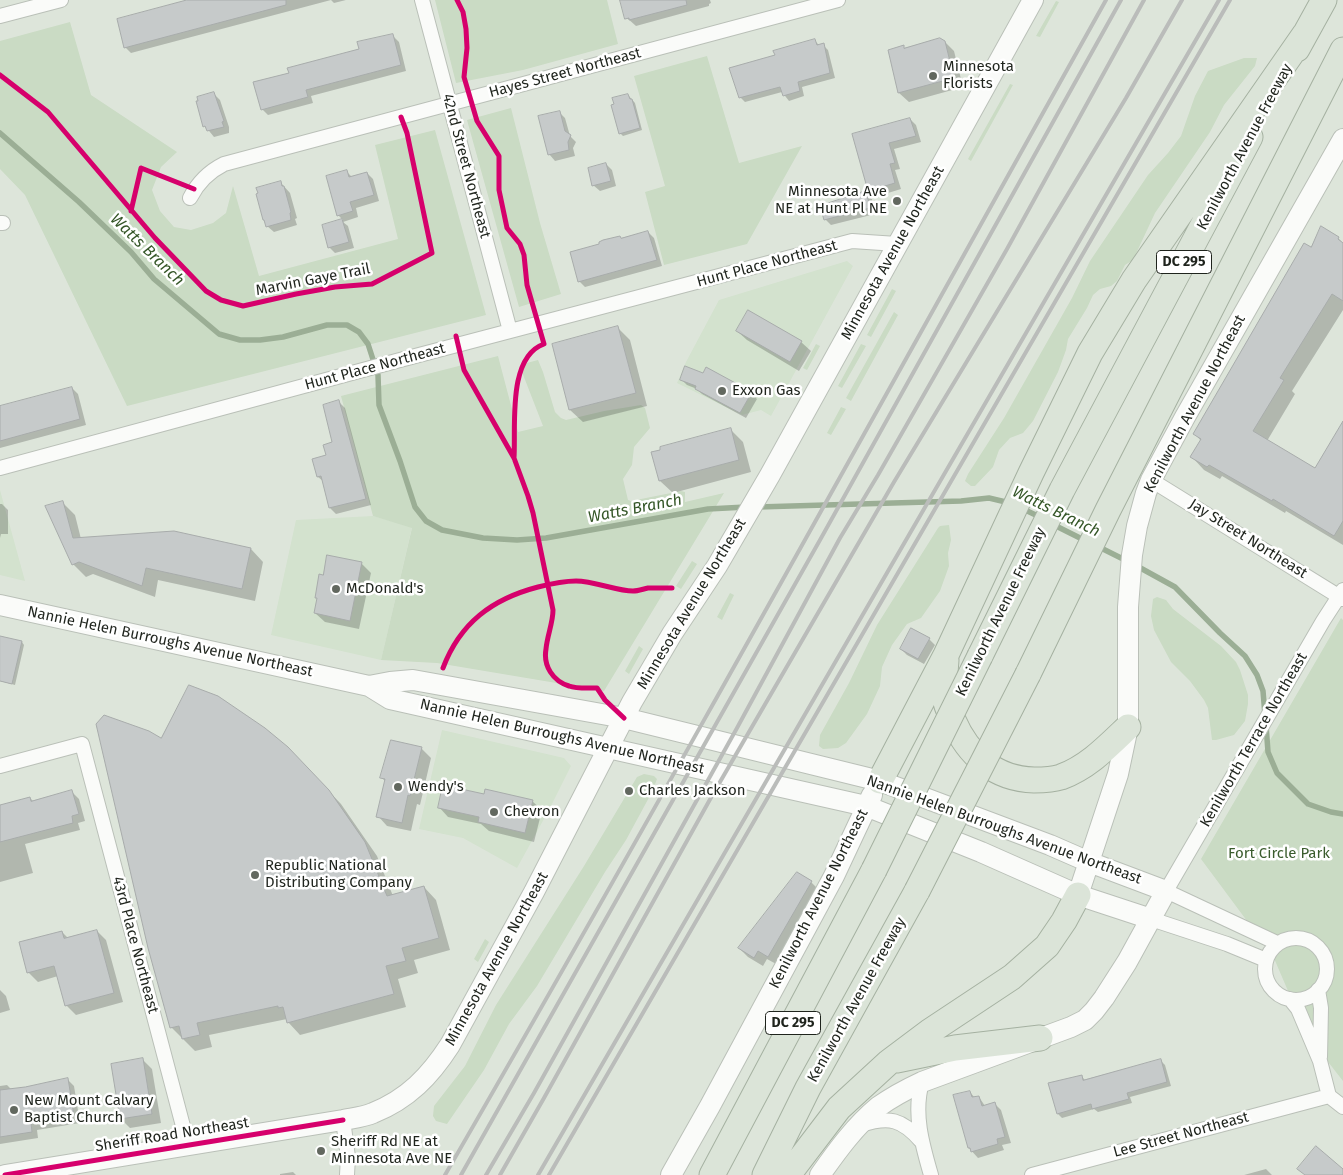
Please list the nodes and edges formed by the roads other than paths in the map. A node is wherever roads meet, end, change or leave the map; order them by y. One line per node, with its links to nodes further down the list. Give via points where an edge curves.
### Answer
1 (61, 0): 6 (street)
2 (422, 0): 10 (street, 42nd Street Northeast)
3 (838, 0): 10 (street, Hayes Street Northeast)
4 (1034, 0): 14 (main road, Minnesota Avenue Northeast)
5 (1324, 0): 7 (highway, Kenilworth Avenue Freeway / DC 295)
6 (0, 16)
7 (1305, 34): 20 (highway, via 1134,280 1090,353); 49 (highway, Kenilworth Avenue Freeway / DC 295, bridge, via 1062,490 874,870)
8 (1343, 50): 12 (highway, Kenilworth Avenue Freeway / DC 295)
9 (1343, 79): 12 (highway)
10 (449, 103): 13 (street, Hayes Street Northeast, via 224,164 207,174); 15 (street, 42nd Street Northeast)
11 (1343, 139): 17 (main road, Kenilworth Avenue Northeast)
12 (1288, 156): 50 (highway, Kenilworth Avenue Freeway / DC 295, bridge, via 917,891 808,1088)
13 (190, 198)
14 (897, 244): 15 (street, Hunt Place Northeast, via 852,241); 22 (main road, Minnesota Avenue Northeast, via 739,528)
15 (510, 332): 16 (street, Hunt Place Northeast)
16 (0, 468)
17 (1151, 480): 18 (street, Jay Street Northeast); 23 (main road, Kenilworth Avenue Northeast, via 1132,555 1128,607)
18 (1342, 595): 29 (street, Kenilworth Terrace Northeast, via 1323,621)
19 (0, 605): 21 (main road, Nannie Helen Burroughs Avenue Northeast)
20 (946, 655): 23 (highway, via 946,703 960,736 985,764 1011,777 1059,778 1087,764); 26 (highway)
21 (368, 686): 22 (main road, Nannie Helen Burroughs Avenue Northeast, via 412,680); 24 (main road, Nannie Helen Burroughs Avenue Northeast, via 390,699)
22 (624, 718): 24 (main road, Minnesota Avenue Northeast); 26 (main road, Nannie Helen Burroughs Avenue Northeast)
23 (1128, 727): 28 (main road, Kenilworth Avenue Northeast, via 1118,774)
24 (608, 747): 27 (main road, Nannie Helen Burroughs Avenue Northeast); 42 (main road, Minnesota Avenue Northeast, via 534,892 438,1064 412,1091 390,1105 372,1114)
25 (0, 766): 45 (street, 43rd Place Northeast, via 82,744)
26 (880, 782): 27 (main road, Kenilworth Avenue Northeast); 28 (main road, Nannie Helen Burroughs Avenue Northeast)
27 (866, 806): 30 (main road, Nannie Helen Burroughs Avenue Northeast); 48 (main road, Kenilworth Avenue Northeast, via 834,876)
28 (1089, 862): 29 (main road, Nannie Helen Burroughs Avenue Northeast); 30 (main road, Kenilworth Avenue Northeast)
29 (1166, 891): 31 (main road); 32 (street, Nannie Helen Burroughs Avenue Northeast)
30 (1078, 895): 31 (main road, Nannie Helen Burroughs Avenue Northeast); 38 (highway, via 1047,946 1012,977)
31 (1150, 919): 33 (street, Nannie Helen Burroughs Avenue Northeast); 36 (main road, via 1127,962 1094,1011 1071,1027)
32 (1277, 943): 33 (street); 34 (street, via 1287,939 1307,939 1323,953 1327,972)
33 (1266, 960): 35 (street, via 1265,971 1270,985 1281,996)
34 (1318, 990): 35 (street, via 1310,996); 37 (street)
35 (1290, 999): 37 (street, via 1298,1009)
36 (1040, 1038): 38 (highway, via 955,1048); 39 (main road)
37 (1320, 1061): 40 (street)
38 (889, 1062): 51 (highway, via 839,1108)
39 (922, 1082): 43 (main road, via 878,1107); 44 (street, via 918,1108)
40 (1329, 1096): 41 (street); 54 (street, Lee Street Northeast)
41 (1343, 1107)
42 (343, 1120): 45 (main road, Sheriff Road Northeast); 47 (street)
43 (859, 1126): 44 (street, via 875,1120 901,1123); 52 (main road)
44 (922, 1142): 53 (street)
45 (188, 1145): 46 (main road, Sheriff Road Northeast)
46 (5, 1175)
47 (347, 1175)
48 (671, 1175)
49 (712, 1175)
50 (765, 1175)
51 (788, 1175)
52 (820, 1175)
53 (931, 1175)
54 (1032, 1175)

